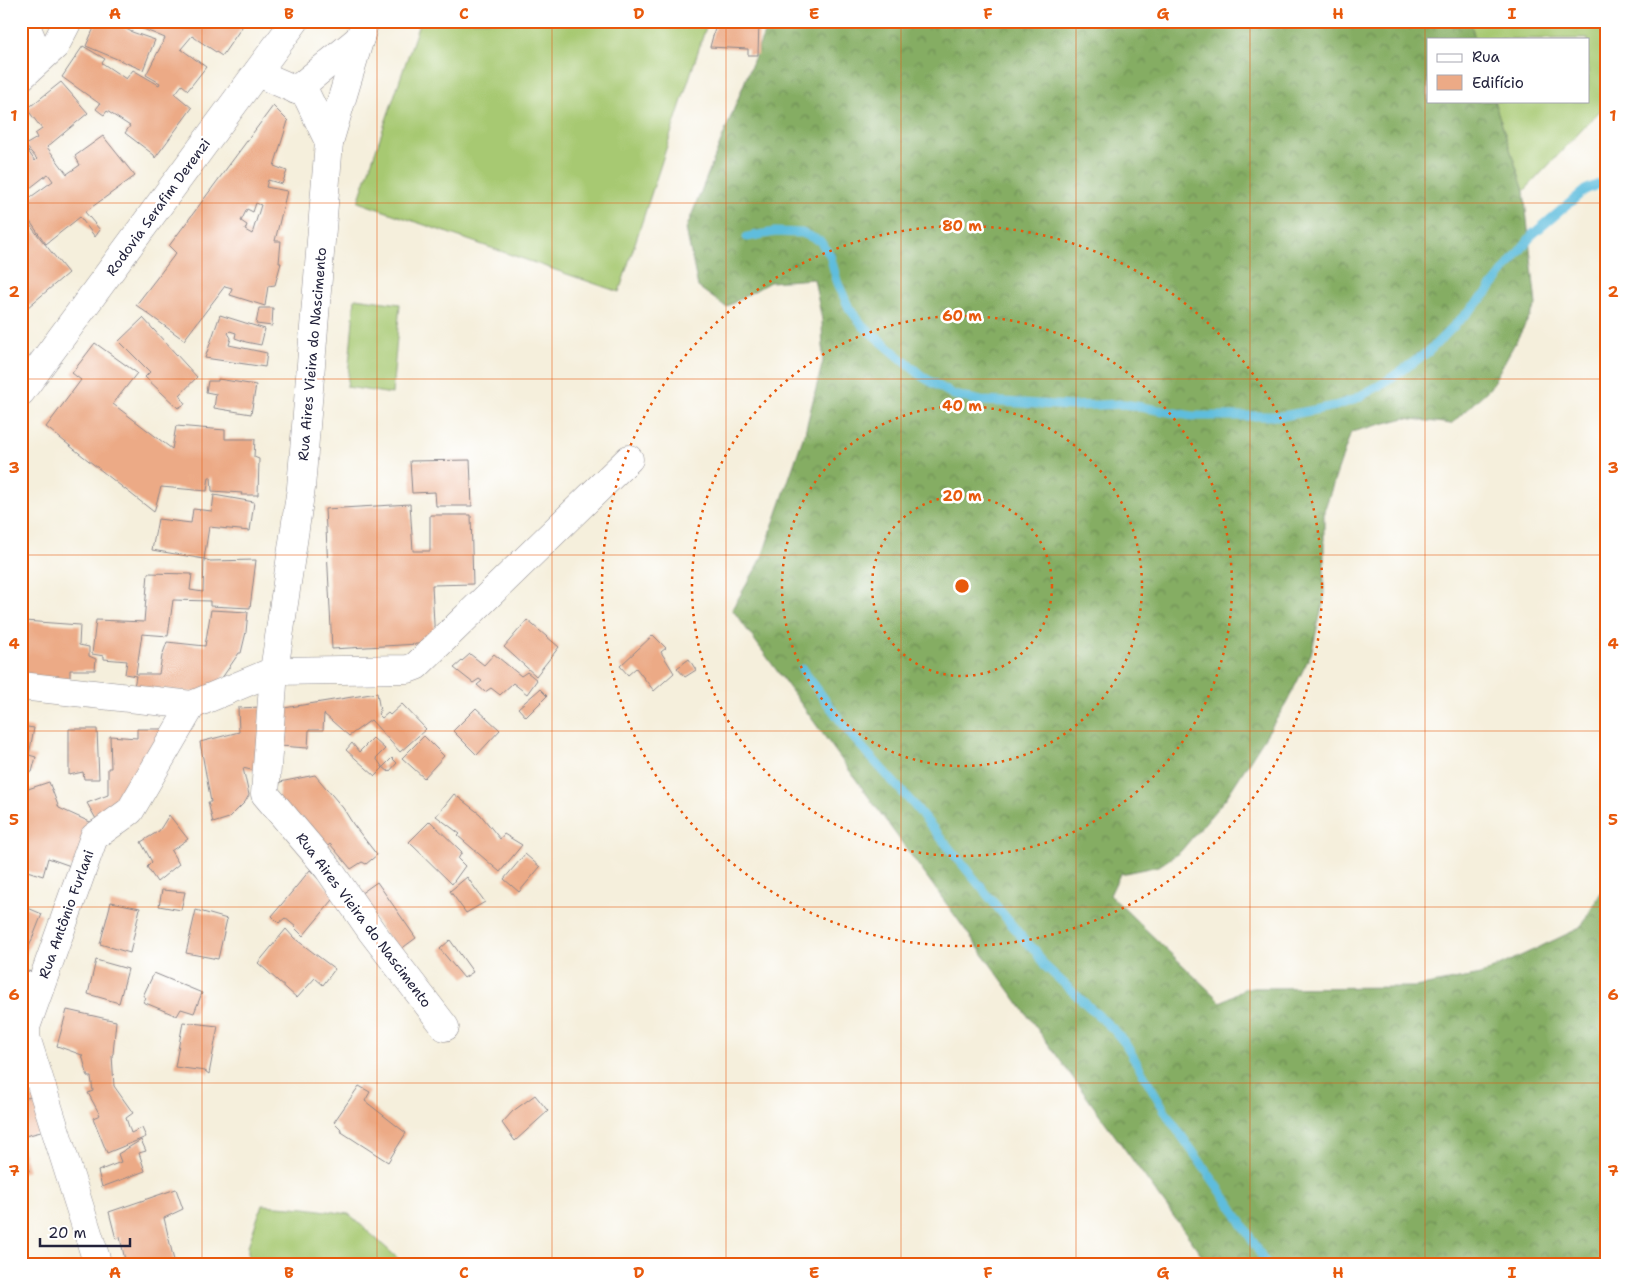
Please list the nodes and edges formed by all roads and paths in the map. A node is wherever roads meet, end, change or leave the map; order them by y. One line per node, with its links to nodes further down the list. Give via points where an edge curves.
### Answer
1 (24, 21): 5 (street)
2 (68, 21): 5 (street, via 54,46)
3 (295, 21): 6 (street, Rodovia Serafim Derenzi)
4 (363, 30): 7 (street); 8 (street, Rua Aires Vieira do Nascimento)
5 (31, 68)
6 (257, 73): 7 (street); 9 (street, Rodovia Serafim Derenzi)
7 (296, 90): 8 (street, via 306,94)
8 (329, 142): 11 (street, Rua Aires Vieira do Nascimento, via 301,488)
9 (21, 392)
10 (629, 459): 11 (street, via 416,666 408,669)
11 (274, 671): 13 (street); 15 (street, Rua Aires Vieira do Nascimento, via 266,794 327,867)
12 (21, 686): 13 (street)
13 (192, 705): 14 (street, Rua Antônio Furlani, via 130,811 94,837)
14 (32, 980): 16 (street, Rua Antônio Furlani, via 26,1037)
15 (445, 1027)
16 (98, 1265)

